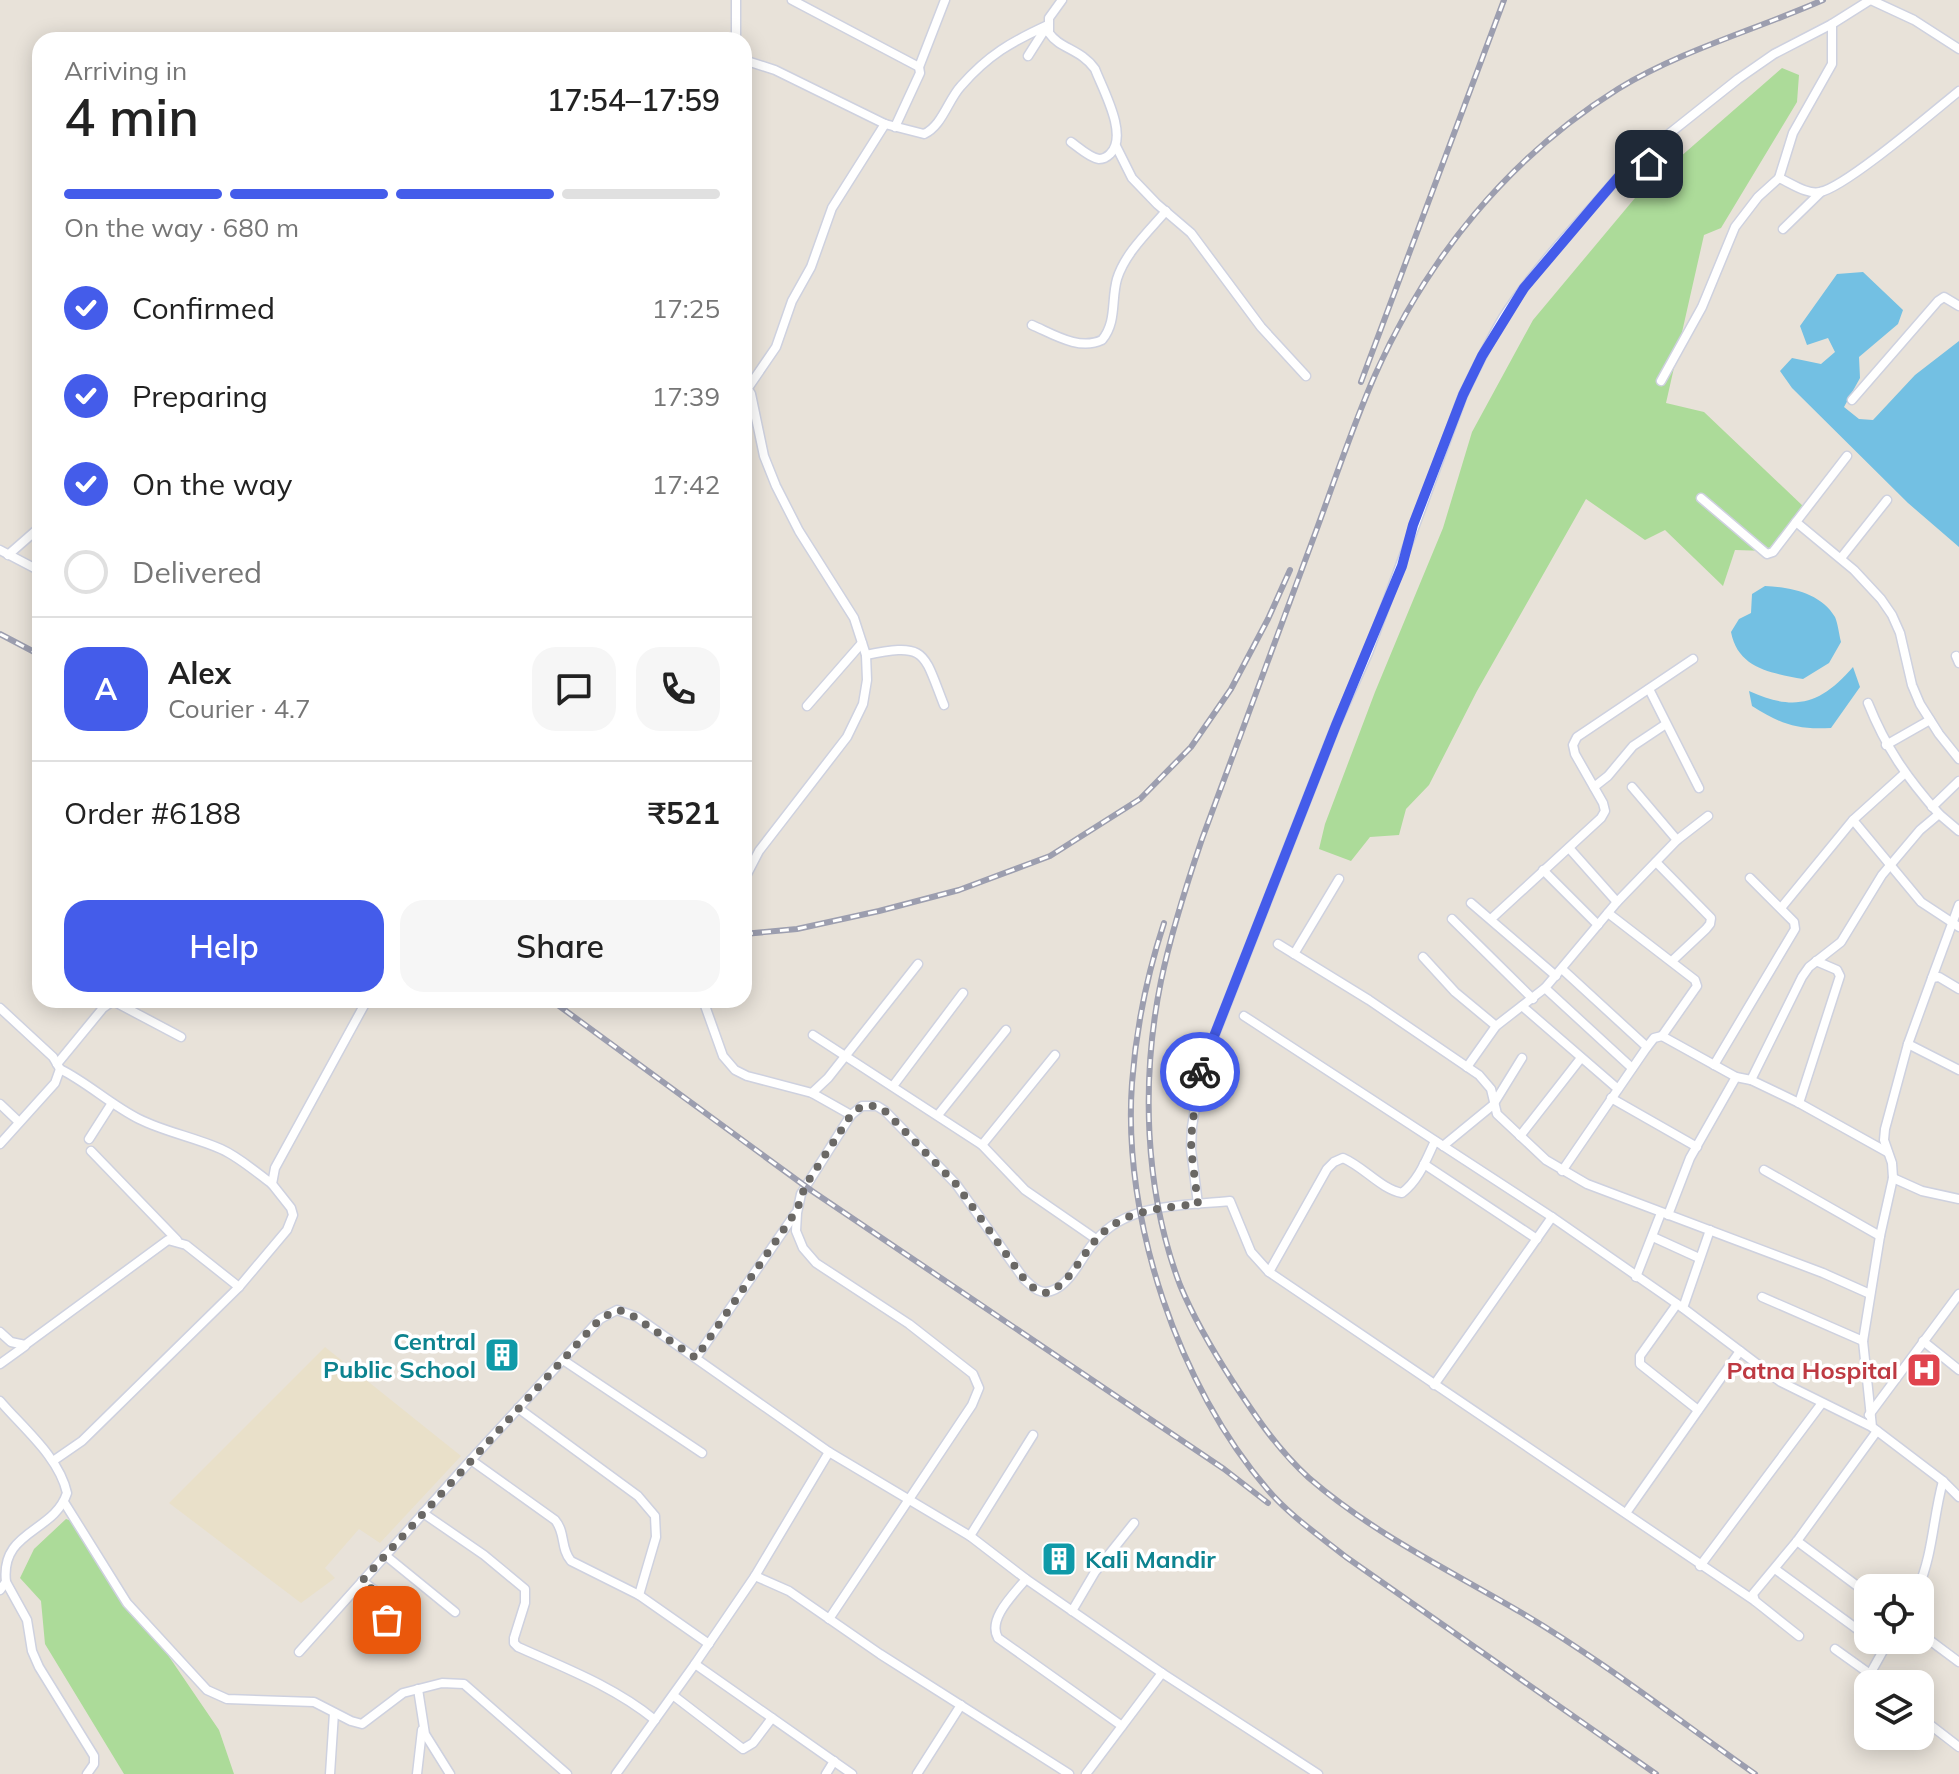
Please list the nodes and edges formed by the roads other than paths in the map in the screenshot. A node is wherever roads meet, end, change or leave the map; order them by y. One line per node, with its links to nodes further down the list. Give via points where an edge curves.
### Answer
1 (736, 0): 8 (street)
2 (792, 0): 12 (street)
3 (945, 0): 12 (street)
4 (1062, 0): 7 (street)
5 (1870, 0): 6 (street); 9 (street)
6 (1832, 24): 17 (street, via 1832,64 1793,133); 136 (street, via 1738,79 1665,137 1643,169 1621,174 1524,288 1482,356 1201,1070 1191,1138)
7 (1048, 25): 10 (street); 14 (street, via 1008,43 978,68 951,97 932,131 915,134); 16 (street, via 1053,39 1079,52 1095,69 1116,123)
8 (736, 32)
9 (1959, 49)
10 (1028, 56)
11 (752, 63): 14 (street)
12 (919, 67): 14 (street)
13 (1959, 91): 18 (street, via 1853,174)
14 (890, 125): 24 (street, via 832,208 776,347)
15 (1071, 142): 16 (street, via 1101,159)
16 (1116, 146): 19 (street, via 1132,178)
17 (1779, 178): 18 (street); 25 (street, via 1735,227 1702,307)
18 (1821, 192): 20 (street)
19 (1166, 211): 22 (street, via 1123,266 1102,340 1086,345); 23 (street, via 1191,233 1261,327)
20 (1783, 229)
21 (1959, 306): 26 (street, via 1944,297 1938,301)
22 (1032, 325)
23 (1306, 376)
24 (752, 378)
25 (1661, 381)
26 (1852, 400)
27 (752, 409): 36 (street, via 776,486 854,618)
28 (1847, 456): 31 (street)
29 (1701, 498): 31 (street, via 1767,554)
30 (1887, 500): 34 (street)
31 (1796, 522): 34 (street)
32 (32, 533): 33 (street)
33 (4, 553): 35 (street)
34 (1841, 558): 43 (street, via 1892,615 1912,685)
35 (32, 567)
36 (862, 643): 37 (street); 42 (street)
37 (866, 655): 41 (street, via 894,649 917,652 926,660); 60 (street, via 863,704 847,737)
38 (1693, 659): 39 (street)
39 (1649, 689): 44 (street); 50 (street, via 1577,737 1575,754)
40 (1868, 703): 45 (street)
41 (944, 705)
42 (807, 706)
43 (1930, 720): 45 (street); 46 (street)
44 (1666, 724): 50 (street, via 1633,746); 52 (street)
45 (1886, 745): 48 (street)
46 (1955, 747): 47 (street)
47 (1959, 759)
48 (1904, 774): 53 (street); 55 (street)
49 (1959, 781): 53 (street)
50 (1594, 787): 58 (street, via 1605,811)
51 (1632, 787): 57 (street)
52 (1699, 788)
53 (1936, 811): 56 (street); 61 (street)
54 (1708, 816): 57 (street)
55 (1853, 820): 61 (street); 68 (street)
56 (1959, 831)
57 (1677, 840): 59 (street)
58 (1569, 848): 62 (street); 65 (street)
59 (1656, 862): 65 (street); 77 (street, via 1711,918)
60 (752, 865)
61 (1890, 867): 73 (street, via 1921,902); 78 (street, via 1841,942)
62 (1543, 870): 71 (street); 72 (street)
63 (1750, 878): 68 (street)
64 (1339, 879): 75 (street)
65 (1617, 902): 69 (street)
66 (1471, 903): 71 (street)
67 (1959, 905): 73 (street)
68 (1781, 908): 104 (street, via 1794,922 1793,937)
69 (1608, 913): 72 (street); 77 (street)
70 (1452, 919): 85 (street)
71 (1491, 919): 80 (street)
72 (1598, 925): 80 (street)
73 (1956, 925): 81 (street)
74 (1278, 944): 75 (street)
75 (1294, 954): 106 (street)
76 (1423, 957): 93 (street)
77 (1672, 961): 96 (street, via 1697,986)
78 (1816, 961): 110 (street, via 1802,977); 116 (street, via 1840,976)
79 (918, 964): 100 (street)
80 (1559, 973): 82 (street); 99 (street)
81 (1932, 978): 83 (street); 98 (street)
82 (1545, 988): 85 (street); 107 (street)
83 (1959, 989)
84 (963, 993): 111 (street)
85 (1533, 999): 86 (street)
86 (1522, 1006): 93 (street); 103 (street)
87 (0, 1008): 105 (street)
88 (103, 1008): 105 (street)
89 (126, 1008): 97 (street)
90 (363, 1008): 134 (street, via 275,1168)
91 (706, 1008): 113 (street, via 723,1056 735,1070)
92 (1244, 1016): 125 (street)
93 (1496, 1026): 106 (street)
94 (1006, 1030): 120 (street)
95 (813, 1035): 100 (street)
96 (1662, 1036): 99 (street); 104 (street)
97 (181, 1037)
98 (1908, 1044): 108 (street); 129 (street, via 1885,1129)
99 (1647, 1047): 107 (street)
100 (845, 1055): 111 (street); 113 (street)
101 (1055, 1055): 126 (street)
102 (1522, 1058): 118 (street)
103 (1581, 1058): 112 (street); 122 (street)
104 (1714, 1065): 109 (street)
105 (59, 1067): 115 (street); 121 (street, via 55,1083)
106 (1467, 1067): 118 (street, via 1491,1089)
107 (1632, 1068): 112 (street)
108 (1959, 1070)
109 (1736, 1077): 110 (street); 127 (street)
110 (1751, 1080): 116 (street)
111 (893, 1086): 120 (street)
112 (1618, 1089): 114 (street)
113 (812, 1093): 119 (street)
114 (1611, 1098): 127 (street); 132 (street)
115 (112, 1103): 123 (street); 134 (street, via 167,1132 222,1149)
116 (1799, 1103): 129 (street)
117 (0, 1104): 121 (street)
118 (1493, 1105): 122 (street); 125 (street)
119 (851, 1115): 137 (street, via 805,1186); 143 (street, via 862,1106 877,1106 898,1123 956,1184 1037,1291 1047,1293 1065,1282)
120 (938, 1115): 126 (street)
121 (19, 1122): 124 (street)
122 (1520, 1136): 132 (street)
123 (89, 1139)
124 (0, 1144)
125 (1439, 1144): 130 (street); 139 (street)
126 (982, 1145): 143 (street, via 1025,1190)
127 (1697, 1147): 138 (street)
128 (91, 1151): 145 (street)
129 (1887, 1152): 133 (street)
130 (1424, 1164): 144 (street); 147 (street, via 1402,1193 1354,1162 1334,1162)
131 (1764, 1170): 141 (street)
132 (1562, 1171): 138 (street)
133 (1893, 1178): 135 (street); 141 (street)
134 (272, 1184): 149 (street, via 291,1208 291,1222)
135 (1959, 1199)
136 (1198, 1204): 143 (street, via 1142,1211); 147 (street, via 1230,1201 1251,1252)
137 (797, 1210): 159 (street); 179 (street, via 796,1231 816,1263 909,1324 978,1381 978,1395)
138 (1665, 1214): 140 (street); 142 (street)
139 (1552, 1217): 144 (street); 148 (street)
140 (1710, 1230): 146 (street); 150 (street)
141 (1880, 1236): 150 (street)
142 (1653, 1237): 146 (street); 148 (street)
143 (1096, 1239)
144 (1537, 1239): 163 (street)
145 (178, 1241): 149 (street); 157 (street, via 157,1246)
146 (1699, 1258): 153 (street)
147 (1269, 1272): 163 (street)
148 (1636, 1277): 153 (street)
149 (239, 1287): 174 (street, via 92,1431)
150 (1870, 1294): 155 (street)
151 (1959, 1295): 156 (street)
152 (1762, 1297): 155 (street)
153 (1680, 1306): 158 (street); 167 (street, via 1640,1356 1640,1364)
154 (0, 1332): 157 (street)
155 (1863, 1341): 168 (street)
156 (1923, 1341): 162 (street); 168 (street)
157 (25, 1345): 161 (street)
158 (1740, 1351): 165 (street, via 1781,1382); 167 (street)
159 (696, 1358): 160 (street, via 637,1317 617,1310 600,1319); 171 (street)
160 (563, 1360): 166 (street); 172 (street)
161 (0, 1364)
162 (1959, 1370)
163 (1434, 1385): 182 (street)
164 (0, 1401): 174 (street)
165 (1822, 1403): 169 (street); 187 (street)
166 (518, 1408): 173 (street); 196 (street, via 651,1509 656,1537)
167 (1698, 1410): 182 (street)
168 (1869, 1415): 169 (street)
169 (1874, 1429): 175 (street); 185 (street)
170 (1033, 1435): 184 (street)
171 (829, 1452): 179 (street); 190 (street)
172 (702, 1453)
173 (471, 1460): 181 (street); 196 (street, via 558,1524 571,1561)
174 (53, 1461): 180 (street, via 65,1482)
175 (1943, 1481): 177 (street); 189 (street)
176 (1959, 1481): 177 (street)
177 (1952, 1490): 178 (street)
178 (1959, 1497)
179 (910, 1498): 184 (street); 200 (street)
180 (64, 1502): 193 (street, via 8,1551); 215 (street, via 127,1603 207,1690 227,1699 314,1702)
181 (423, 1513): 186 (street); 217 (street, via 525,1589 514,1638 518,1647 621,1696)
182 (1626, 1513): 187 (street)
183 (1134, 1523): 198 (street)
184 (970, 1536): 191 (street)
185 (1797, 1541): 188 (street); 194 (street)
186 (385, 1555): 192 (street); 199 (street)
187 (1700, 1566): 197 (street)
188 (1775, 1569): 197 (street, via 1753,1594); 201 (street)
189 (1924, 1574)
190 (755, 1576): 200 (street, via 789,1591); 205 (street)
191 (1026, 1579): 198 (street); 219 (street, via 995,1621 998,1638)
192 (362, 1581): 203 (street, via 393,1609); 207 (street)
193 (6, 1582): 195 (street); 223 (street, via 27,1620 39,1667)
194 (1854, 1584)
195 (0, 1590)
196 (639, 1595): 205 (street)
197 (1755, 1601): 202 (street)
198 (1072, 1611): 211 (street)
199 (455, 1612)
200 (829, 1619): 214 (street)
201 (1854, 1626)
202 (1799, 1636)
203 (373, 1637)
204 (1934, 1643): 208 (street)
205 (709, 1644): 209 (street)
206 (1835, 1649): 210 (street)
207 (299, 1652)
208 (1959, 1662)
209 (695, 1664): 213 (street); 216 (street)
210 (1864, 1670)
211 (1162, 1673): 219 (street); 236 (street)
212 (418, 1689): 215 (street, via 395,1697 362,1724); 218 (street); 229 (street, via 464,1684)
213 (674, 1696): 216 (street, via 743,1749); 217 (street)
214 (961, 1705): 233 (street); 234 (street)
215 (334, 1713): 226 (street)
216 (772, 1718): 222 (street)
217 (655, 1720): 230 (street)
218 (423, 1725): 227 (street); 228 (street)
219 (1122, 1726): 235 (street)
220 (1934, 1728): 221 (street)
221 (1959, 1747)
222 (834, 1761): 231 (street); 232 (street)
223 (94, 1764): 224 (street); 225 (street)
224 (87, 1774)
225 (101, 1774)
226 (330, 1774)
227 (417, 1774)
228 (450, 1774)
229 (567, 1774)
230 (616, 1774)
231 (826, 1774)
232 (852, 1774)
233 (917, 1774)
234 (1069, 1774)
235 (1086, 1774)
236 (1318, 1774)

